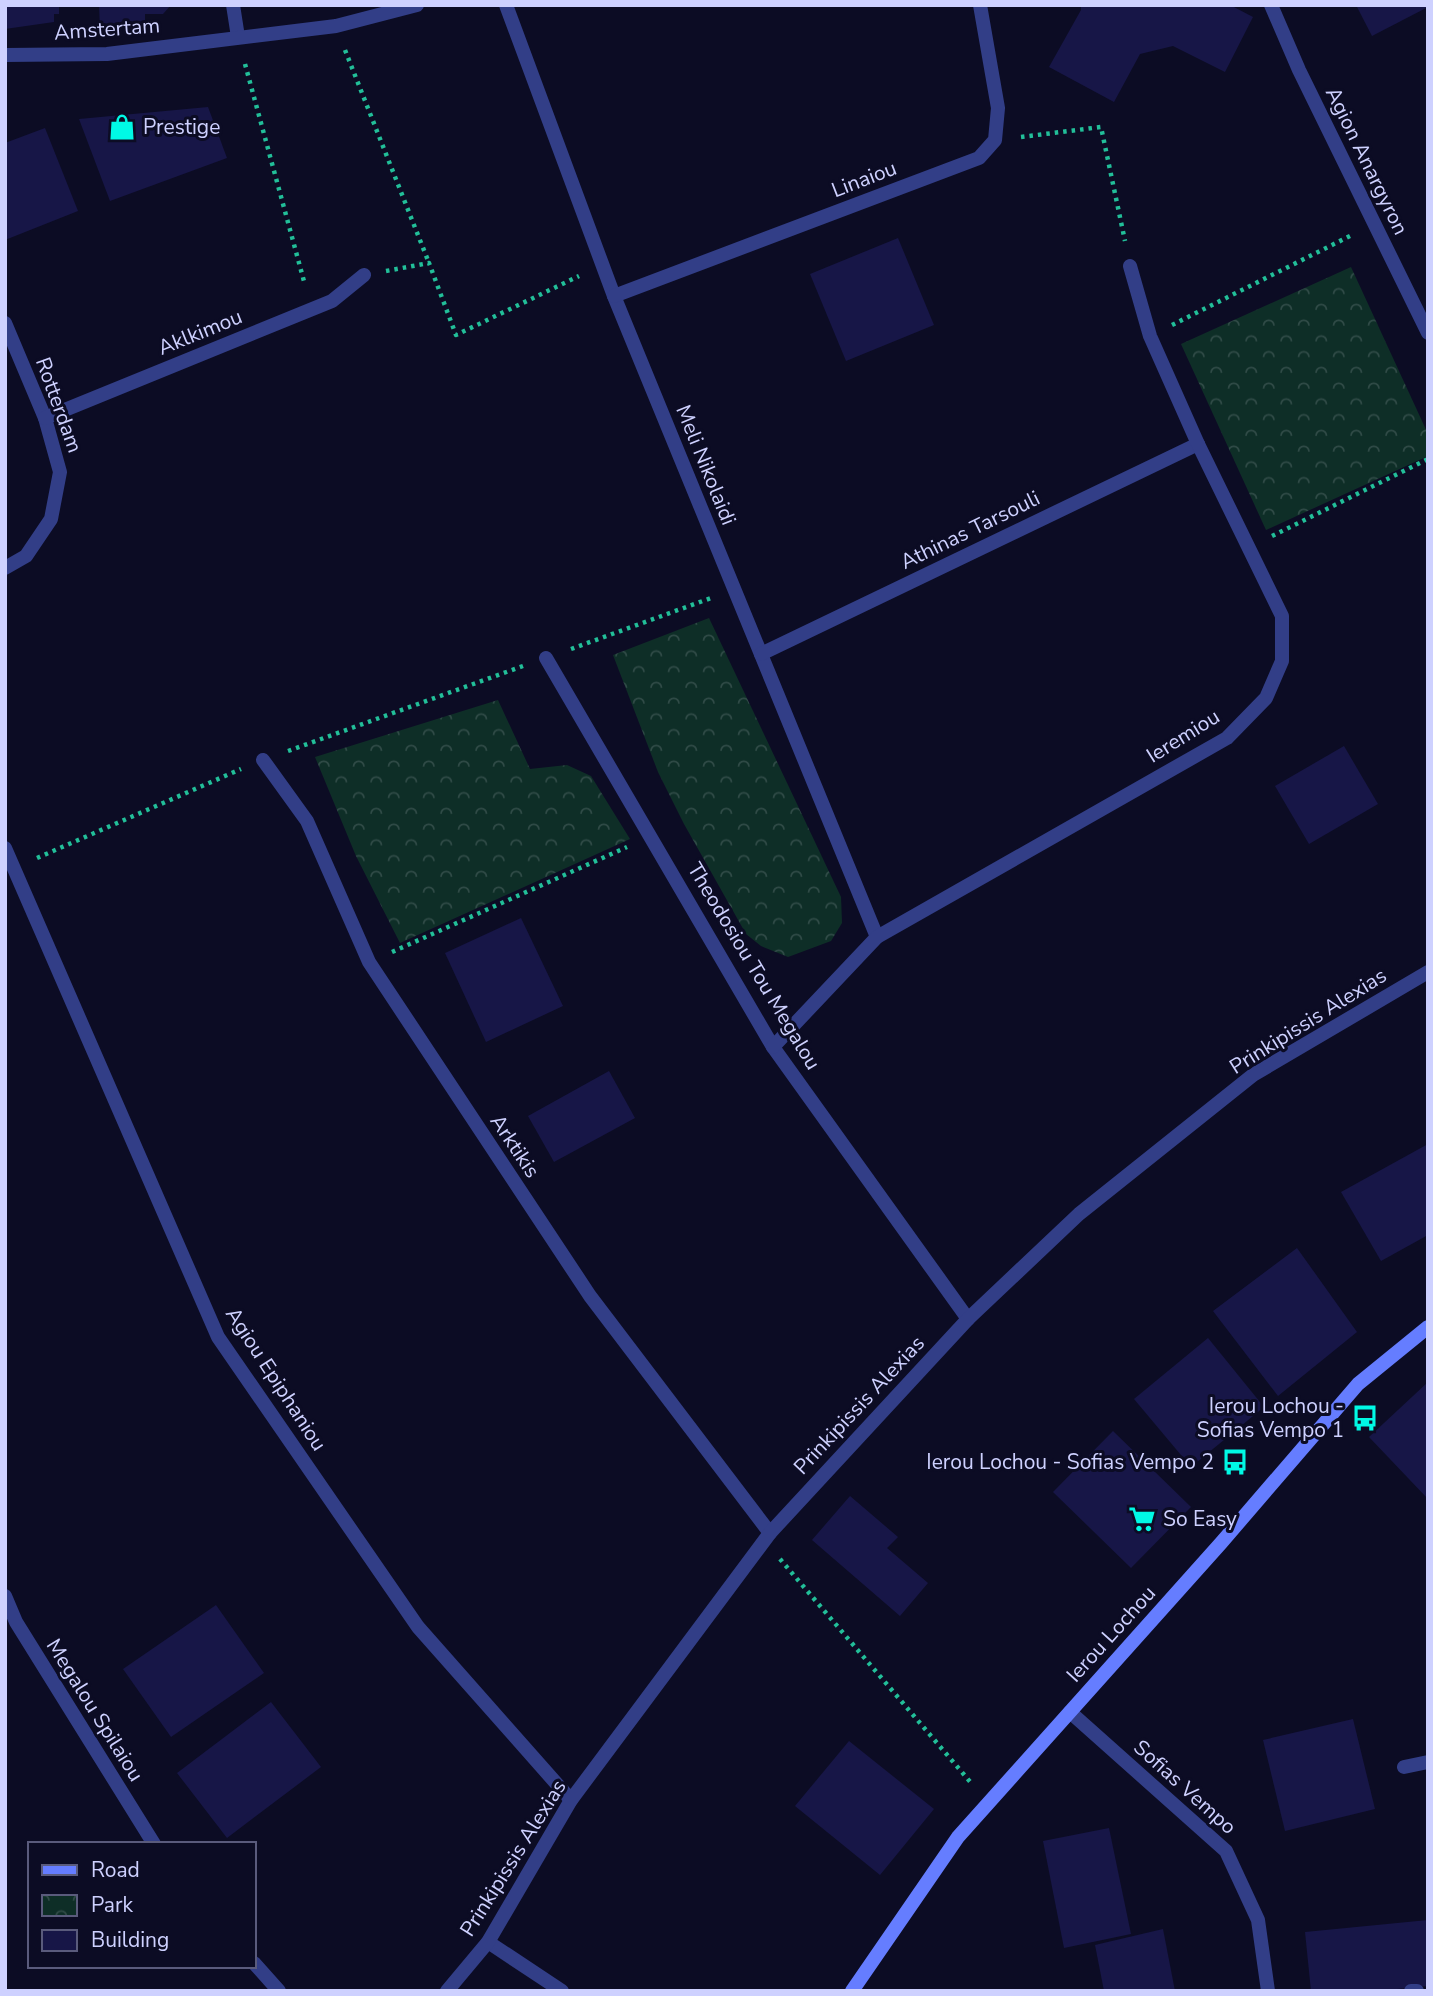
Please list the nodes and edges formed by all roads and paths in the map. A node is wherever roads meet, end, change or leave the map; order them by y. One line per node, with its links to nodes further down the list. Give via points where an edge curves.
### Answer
1 (233, 5): 7 (street)
2 (417, 5): 6 (street, Amstertam)
3 (506, 5): 12 (street, Meli Nikolaidi)
4 (980, 5): 9 (street, via 998,108)
5 (1271, 5): 10 (street, Agion Anargyron)
6 (336, 26): 7 (street, Amstertam); 11 (path)
7 (238, 37): 8 (street, Amstertam, via 107,54); 16 (path)
8 (5, 55)
9 (995, 140): 13 (path, via 1101,127); 15 (street, Linaiou, via 979,158)
10 (1374, 223): 18 (street, Agion Anargyron); 19 (path)
11 (429, 263): 12 (path, via 456,335); 14 (path)
12 (602, 265): 15 (street, Meli Nikolaidi)
13 (1130, 266): 19 (street, Ieremiou)
14 (364, 275): 16 (street, Aklkimou, via 332,301)
15 (614, 296): 25 (street, Meli Nikolaidi)
16 (311, 309): 20 (street, Aklkimou)
17 (5, 323): 20 (street, Rotterdam)
18 (1428, 333)
19 (1150, 336): 21 (street, Ieremiou)
20 (45, 418): 24 (street, Rotterdam, via 60,472 51,519 26,556)
21 (1198, 444): 23 (street, Ieremiou); 26 (street, Athinas Tarsouli)
22 (1428, 459): 23 (path)
23 (1248, 547): 32 (street, Ieremiou, via 1282,616 1282,661 1266,698 1227,738)
24 (5, 568)
25 (734, 589): 26 (street, Meli Nikolaidi); 27 (path)
26 (761, 653): 32 (street, Meli Nikolaidi)
27 (546, 658): 28 (path); 29 (street, Theodosiou Tou Megalou)
28 (263, 760): 31 (path); 33 (street, Arktikis, via 307,821)
29 (651, 836): 33 (path); 35 (street, Theodosiou Tou Megalou)
30 (5, 848): 31 (street, Agiou Epiphaniou)
31 (14, 868): 43 (street, Agiou Epiphaniou, via 218,1337 418,1627)
32 (877, 937): 35 (street, Ieremiou)
33 (369, 962): 38 (street, Arktikis, via 590,1296)
34 (1428, 972): 36 (street, Prinkipissis Alexias, via 1253,1075 1079,1214)
35 (774, 1047): 36 (street, Theodosiou Tou Megalou)
36 (968, 1318): 38 (street, Prinkipissis Alexias)
37 (1428, 1327): 40 (street, Ierou Lochou, via 1358,1384)
38 (767, 1536): 43 (street, Prinkipissis Alexias); 44 (path)
39 (5, 1596): 45 (street, Megalou Spilaiou, via 16,1622)
40 (1070, 1712): 44 (street, Ierou Lochou); 52 (street, Sofias Vempo, via 1226,1851 1258,1920)
41 (1428, 1762): 42 (street)
42 (1404, 1766)
43 (571, 1800): 46 (street, Prinkipissis Alexias)
44 (988, 1803): 51 (street, Ierou Lochou, via 958,1837)
45 (153, 1842)
46 (488, 1942): 49 (street, Prinkipissis Alexias); 50 (street)
47 (256, 1965): 48 (street)
48 (279, 1991)
49 (447, 1991)
50 (562, 1991)
51 (852, 1991)
52 (1268, 1991)
53 (1411, 1991): 54 (street)
54 (1417, 1991)

